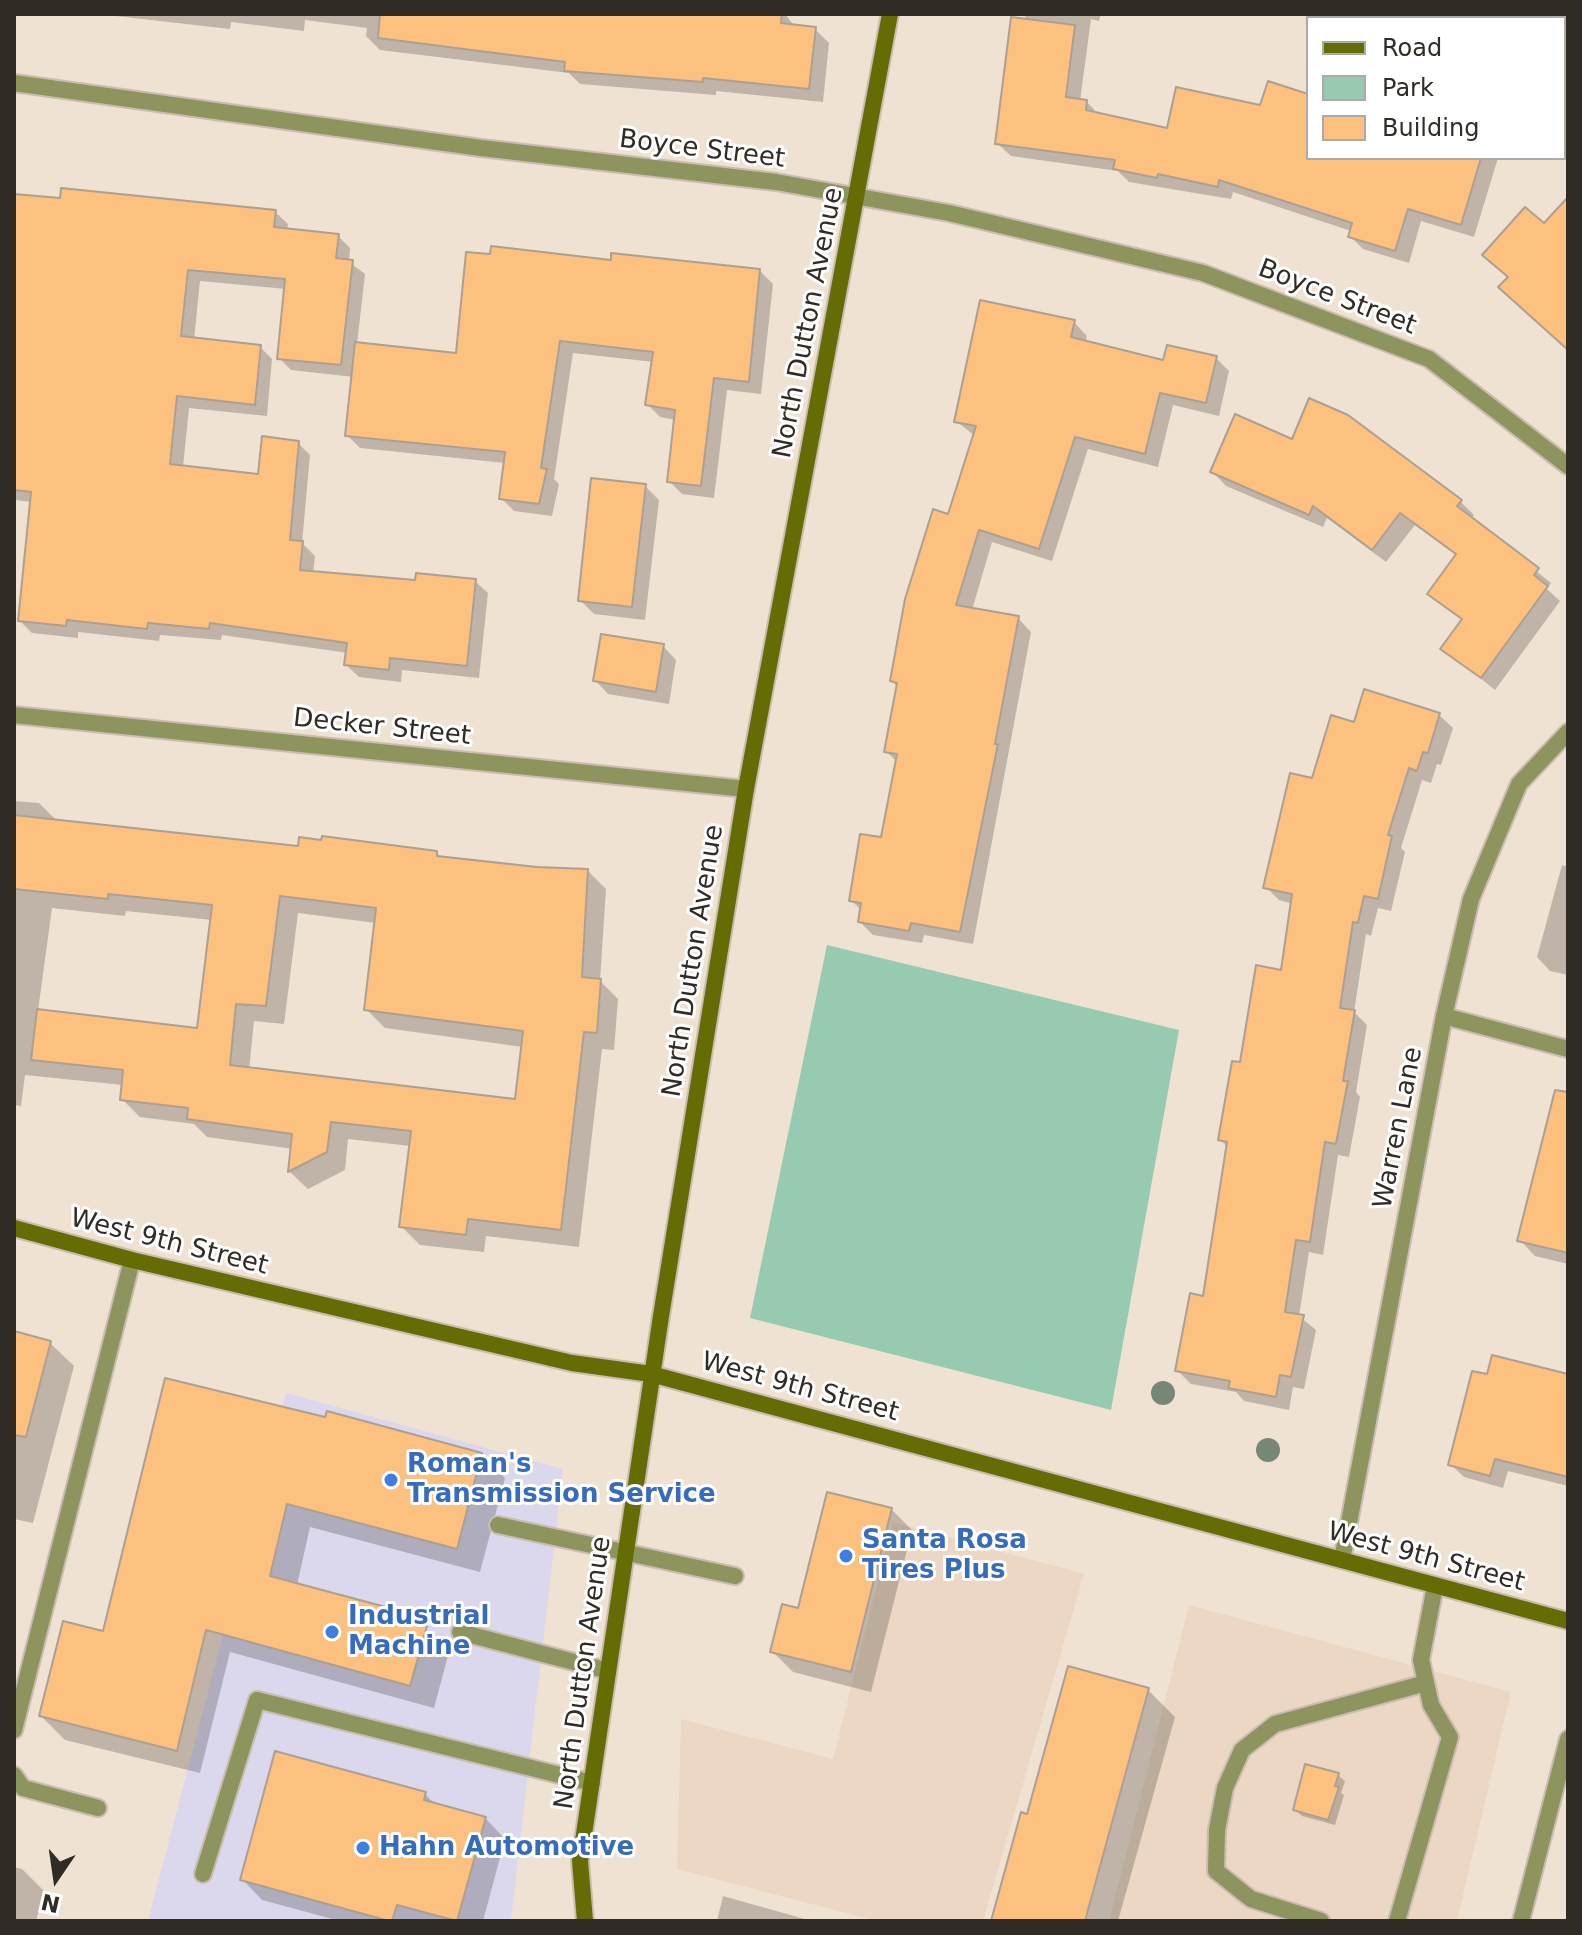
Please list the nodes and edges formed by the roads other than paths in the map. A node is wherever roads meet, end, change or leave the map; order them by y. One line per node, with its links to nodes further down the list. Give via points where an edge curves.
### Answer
1 (890, 14): 3 (main road, North Dutton Avenue)
2 (14, 83): 3 (street, Boyce Street, via 481,148 776,182)
3 (857, 197): 4 (street, Boyce Street, via 949,213 1203,273 1429,359); 7 (main road, North Dutton Avenue)
4 (1568, 466)
5 (14, 715): 7 (street, Decker Street)
6 (1568, 732): 8 (street, Warren Lane, via 1519,784 1471,899)
7 (746, 789): 12 (main road, North Dutton Avenue)
8 (1444, 1016): 9 (street); 15 (street, Warren Lane)
9 (1568, 1049)
10 (14, 1228): 11 (main road, West 9th Street)
11 (132, 1260): 12 (main road, West 9th Street, via 572,1363); 22 (street)
12 (651, 1374): 14 (main road, North Dutton Avenue); 15 (main road, West 9th Street)
13 (498, 1525): 14 (street)
14 (625, 1552): 16 (street); 20 (main road, North Dutton Avenue)
15 (1342, 1560): 17 (main road, West 9th Street)
16 (735, 1576)
17 (1435, 1586): 18 (main road, West 9th Street); 21 (street, via 1421,1649)
18 (1568, 1621)
19 (460, 1632): 20 (street)
20 (608, 1671): 25 (main road, North Dutton Avenue)
21 (1426, 1683): 29 (street, via 1275,1724 1242,1750 1225,1788 1216,1871 1251,1899); 30 (street, via 1431,1705 1450,1737)
22 (14, 1730)
23 (1568, 1739): 31 (street)
24 (14, 1775): 26 (street, via 23,1788)
25 (592, 1783): 27 (street, via 257,1700); 28 (main road, North Dutton Avenue, via 580,1861)
26 (98, 1808)
27 (203, 1874)
28 (585, 1921)
29 (1321, 1921)
30 (1397, 1921)
31 (1521, 1921)

